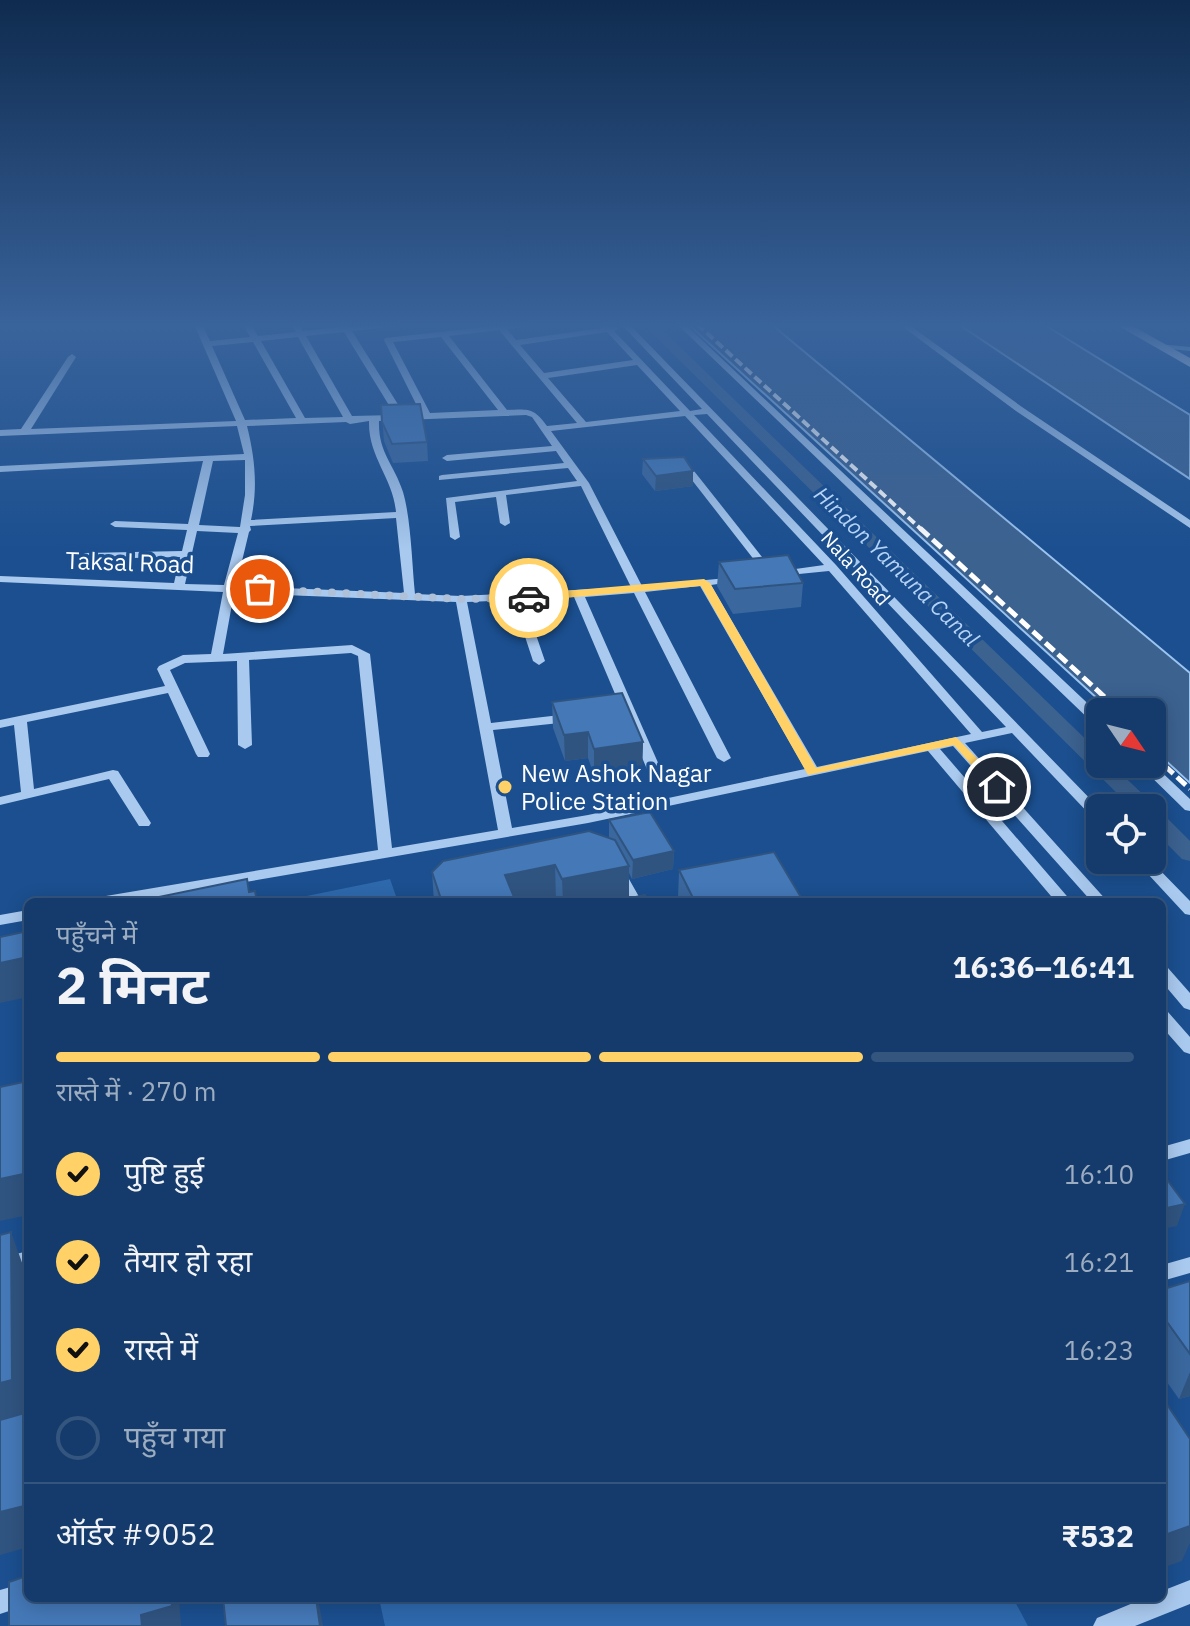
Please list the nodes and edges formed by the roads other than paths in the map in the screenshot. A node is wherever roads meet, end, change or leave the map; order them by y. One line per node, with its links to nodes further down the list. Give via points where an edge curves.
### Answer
1 (45, 400): 24 (street)
2 (232, 400): 21 (street)
3 (290, 400): 18 (street)
4 (338, 400): 20 (street)
5 (391, 400): 17 (street)
6 (418, 400): 16 (street)
7 (495, 400): 14 (street)
8 (562, 400): 22 (street)
9 (675, 400): 15 (street, Nala Road)
10 (699, 400): 13 (street, Nala Road)
11 (761, 400): 64 (street)
12 (1007, 400): 41 (street)
13 (710, 411): 15 (street); 26 (street, Nala Road)
14 (505, 413): 16 (street); 23 (street, via 533,413)
15 (687, 413): 22 (street); 27 (street, Nala Road)
16 (427, 417): 17 (street)
17 (402, 418): 19 (street)
18 (301, 419): 20 (street); 21 (street)
19 (374, 420): 20 (street); 38 (street, via 377,454 395,486)
20 (350, 421)
21 (241, 422): 24 (street); 29 (street)
22 (584, 425): 23 (street)
23 (545, 429): 28 (street)
24 (24, 432): 25 (street)
25 (0, 433)
26 (735, 437): 27 (street); 71 (street, Nala Road)
27 (712, 440): 47 (street, Nala Road)
28 (557, 448): 31 (street); 32 (street)
29 (250, 457): 30 (street); 42 (street)
30 (209, 458): 33 (street); 43 (street)
31 (447, 458)
32 (569, 465): 35 (street); 36 (street)
33 (0, 469)
34 (691, 473): 48 (street)
35 (442, 478)
36 (584, 483): 37 (street); 55 (street)
37 (501, 493): 39 (street); 44 (street, via 450,500)
38 (399, 515): 42 (street); 57 (street)
39 (505, 523)
40 (115, 524): 43 (street)
41 (1190, 525)
42 (247, 526): 43 (street); 54 (street)
43 (193, 528): 45 (street)
44 (455, 537)
45 (187, 554): 46 (street); 53 (street)
46 (85, 556)
47 (832, 567): 48 (street); 72 (street, Nala Road)
48 (771, 574): 49 (street)
49 (758, 576)
50 (744, 577): 52 (street, Taksal Road)
51 (0, 579): 53 (street, Taksal Road)
52 (704, 583): 55 (street, Taksal Road); 78 (street)
53 (179, 586): 54 (street, Taksal Road)
54 (229, 588): 57 (street, Taksal Road); 61 (street)
55 (639, 589): 56 (street, Taksal Road); 77 (street)
56 (578, 594): 58 (street, Taksal Road); 65 (street)
57 (410, 595): 59 (street, Taksal Road)
58 (518, 598): 59 (street, Taksal Road); 62 (street)
59 (461, 599): 70 (street)
60 (243, 657): 61 (street); 74 (street); 87 (street, via 352,649 364,654)
61 (216, 658): 63 (street, via 166,665)
62 (539, 661)
63 (170, 689): 68 (street); 76 (street)
64 (1086, 709)
65 (629, 712): 66 (street); 79 (street)
66 (613, 713)
67 (582, 717): 70 (street)
68 (20, 720): 69 (street); 81 (street)
69 (0, 724)
70 (488, 727): 86 (street)
71 (1015, 729): 72 (street); 83 (street, Nala Road)
72 (979, 736): 73 (street)
73 (956, 741): 75 (street); 93 (street)
74 (245, 745)
75 (931, 746): 78 (street); 92 (street)
76 (203, 754)
77 (724, 758)
78 (813, 772): 86 (street, via 592,825)
79 (656, 774)
80 (1160, 778): 84 (street)
81 (28, 794): 82 (street); 85 (street, via 113,774)
82 (0, 801)
83 (1086, 803)
84 (1190, 807)
85 (144, 823)
86 (506, 833): 87 (street)
87 (386, 855): 90 (street)
88 (615, 866): 91 (street)
89 (1155, 874): 94 (street)
90 (124, 898)
91 (632, 898)
92 (1061, 898)
93 (1096, 898)
94 (1190, 910)
95 (24, 916): 96 (street)
96 (0, 920)
97 (1166, 977): 98 (street)
98 (1190, 1004)
99 (1166, 1021): 100 (street)
100 (1190, 1048)
101 (1190, 1146): 102 (street)
102 (1166, 1153)
103 (24, 1260): 105 (street)
104 (1190, 1265): 106 (street)
105 (0, 1266)
106 (1166, 1272)
107 (1190, 1592): 111 (street)
108 (24, 1595): 109 (street)
109 (0, 1602)
110 (1165, 1602): 112 (street)
111 (1166, 1602)
112 (1105, 1626)

